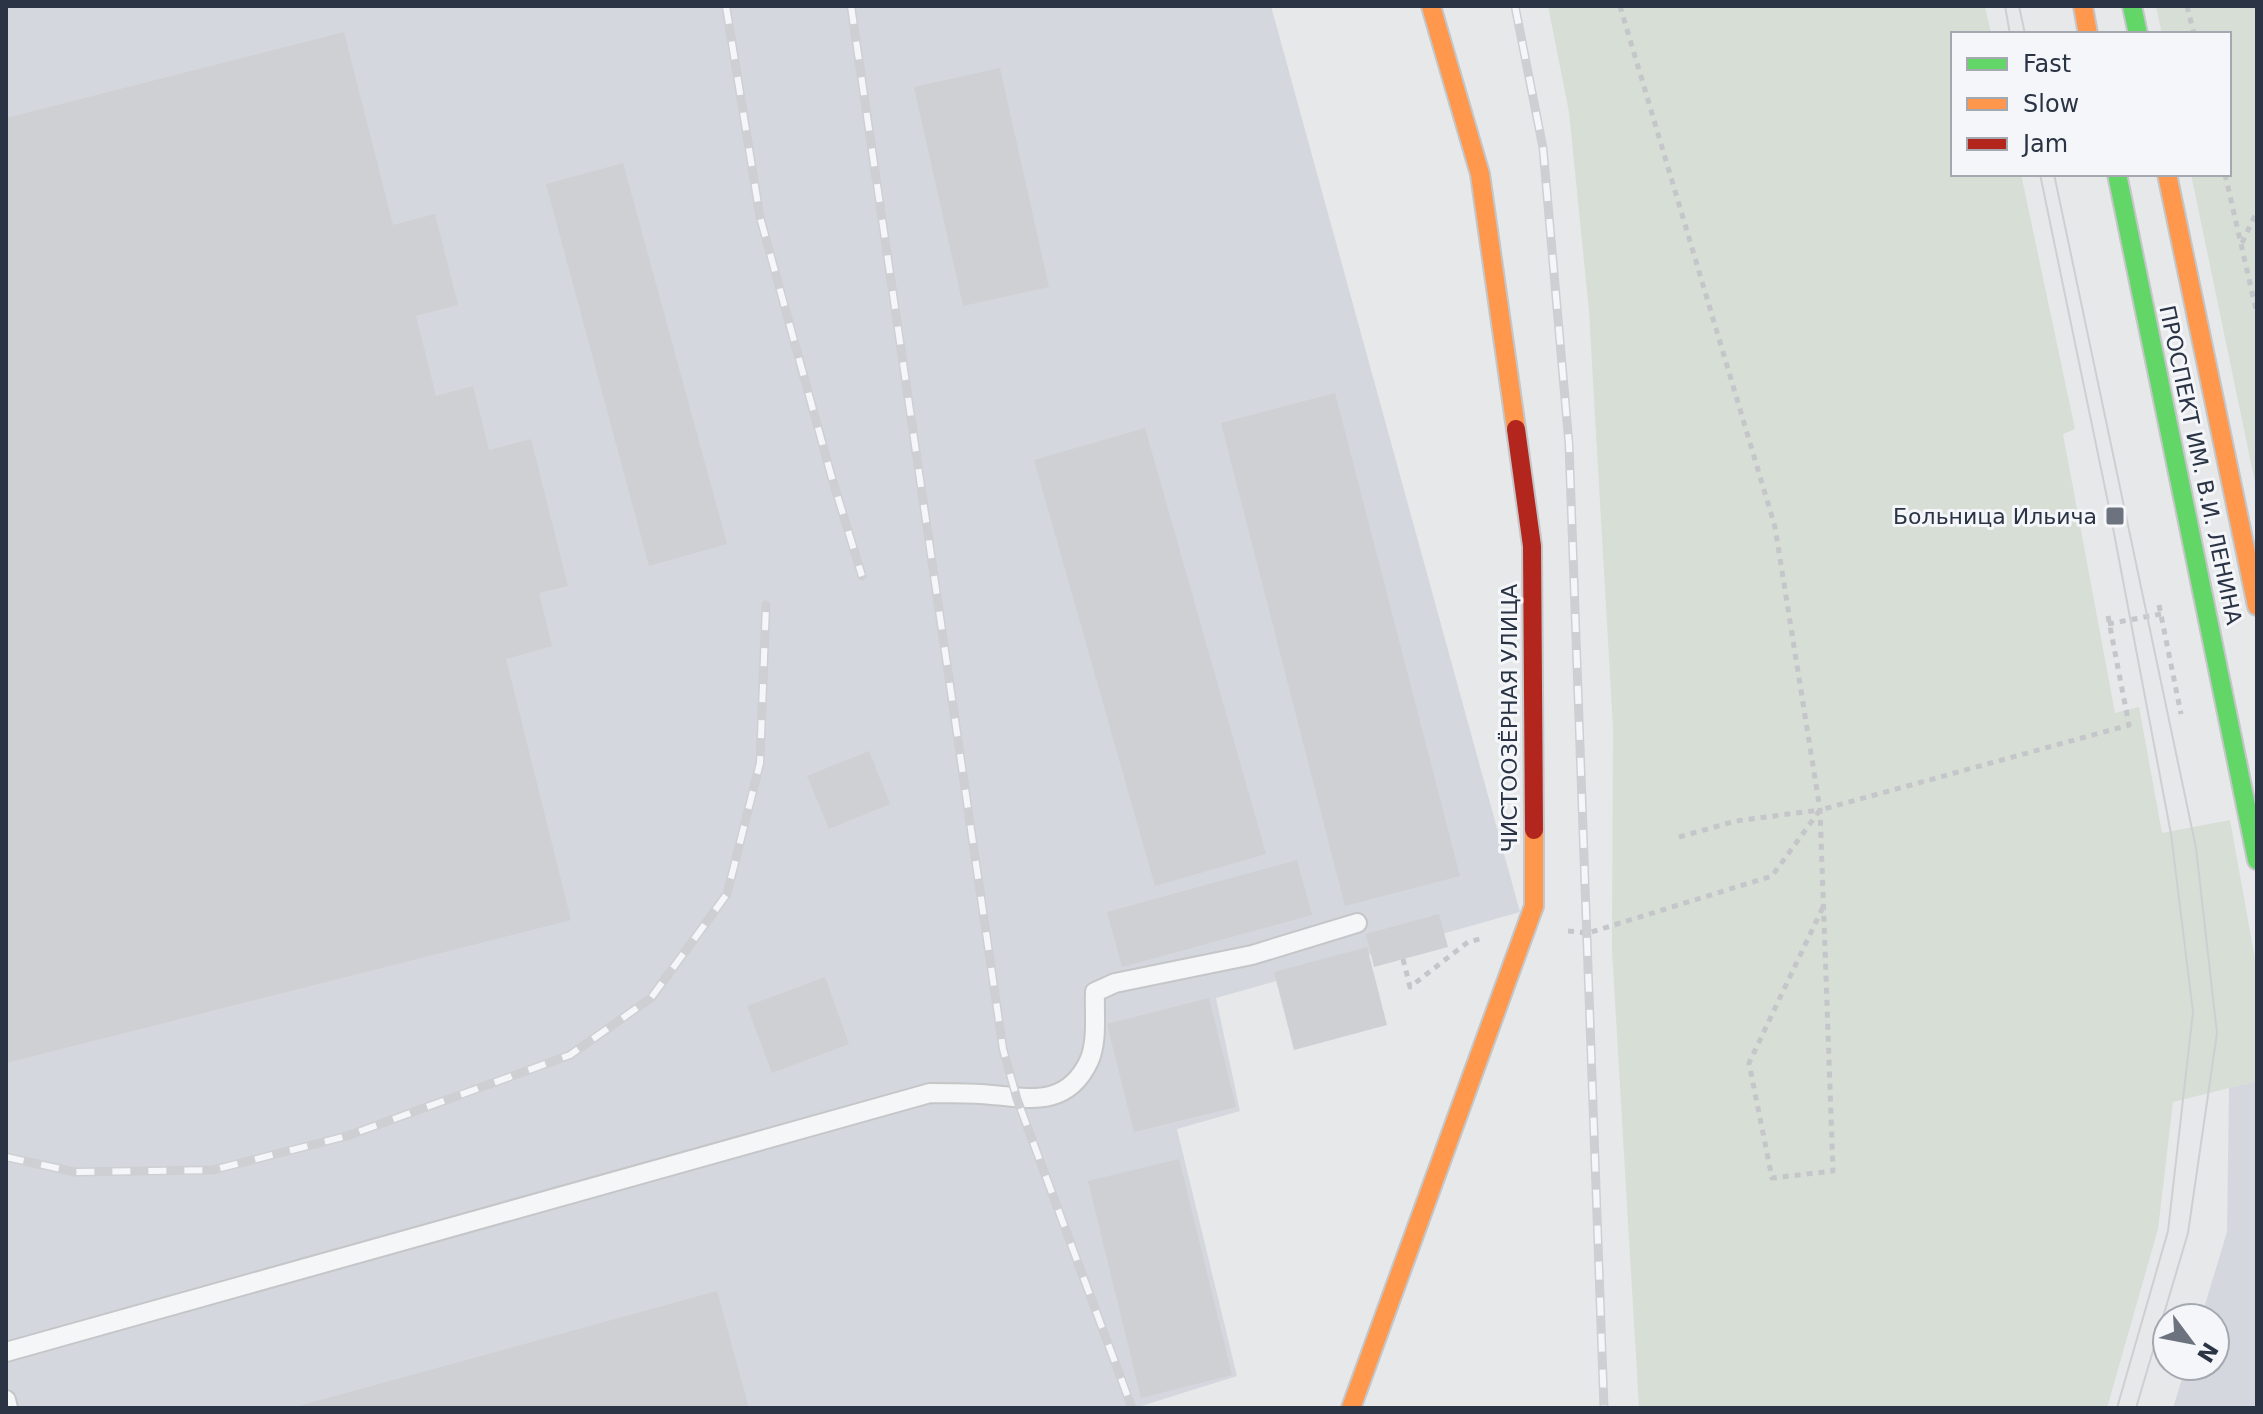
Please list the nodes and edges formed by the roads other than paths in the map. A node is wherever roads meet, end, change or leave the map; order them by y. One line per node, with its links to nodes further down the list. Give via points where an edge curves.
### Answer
1 (1431, 6): 14 (street, ЧИСТООЗЁРНАЯ УЛИЦА, via 1480,174 1532,546 1534,906)
2 (2083, 6): 4 (street)
3 (2132, 6): 5 (street)
4 (2088, 32)
5 (2138, 32)
6 (2117, 176): 9 (street, ПРОСПЕКТ ИМ. В.И. ЛЕНИНА)
7 (2167, 176): 8 (street, ПРОСПЕКТ ИМ. В.И. ЛЕНИНА)
8 (2257, 606)
9 (2257, 860)
10 (1357, 923): 11 (lane, via 1252,955 1128,979 1095,992 1089,1061 1053,1095 1034,1101 930,1093)
11 (6, 1352)
12 (6, 1400): 13 (lane)
13 (8, 1408)
14 (1351, 1408)

